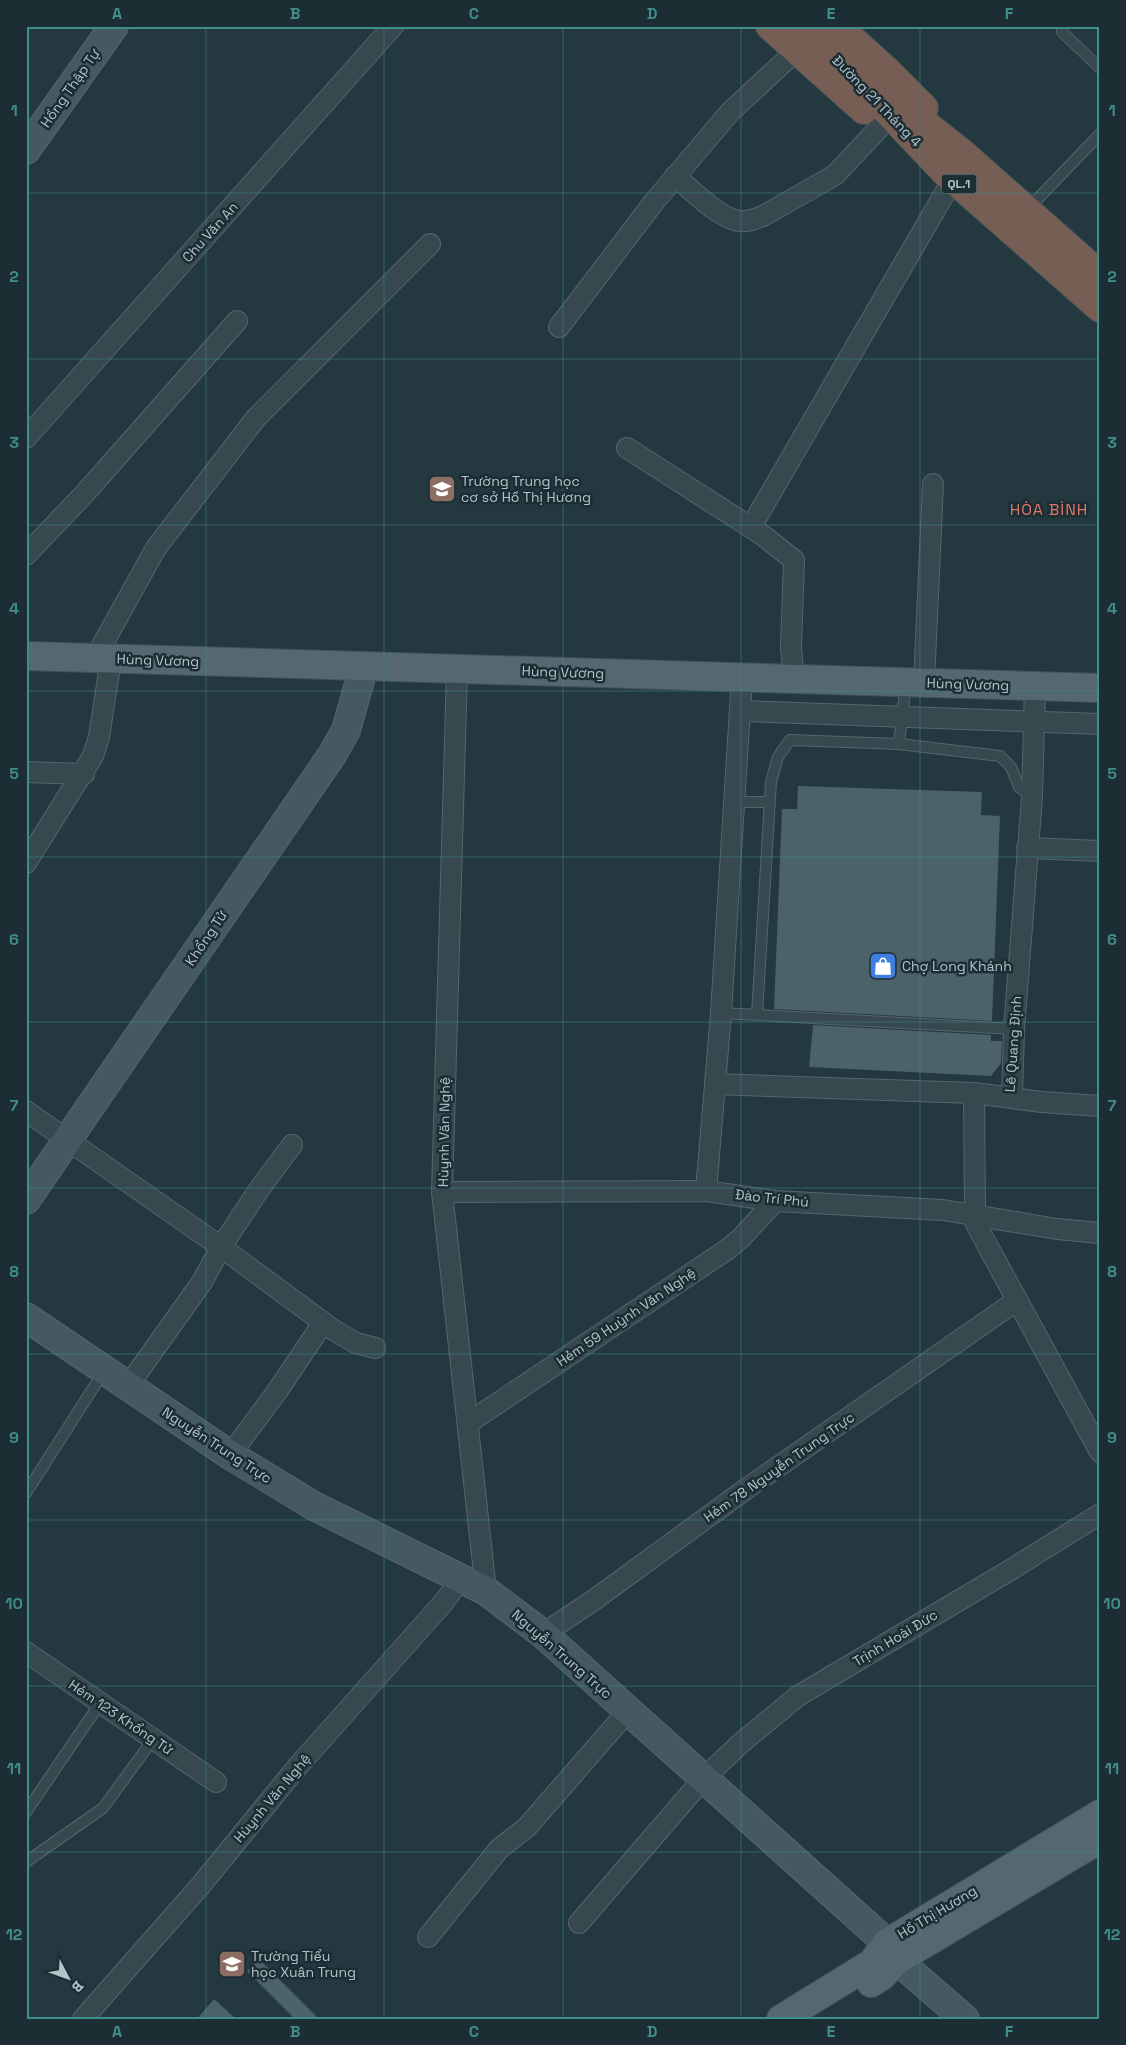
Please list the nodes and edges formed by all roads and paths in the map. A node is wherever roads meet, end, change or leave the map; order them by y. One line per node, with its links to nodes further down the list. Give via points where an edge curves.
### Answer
1 (114, 26): 10 (street, Hồng Thập Tự)
2 (393, 26): 18 (street, Chu Văn An)
3 (770, 26): 5 (highway, QL.1)
4 (1062, 26): 7 (lane, via 1062,32)
5 (799, 38): 6 (highway, QL.1); 8 (highway, QL.1); 12 (street)
6 (832, 38): 11 (highway, Đường 21 Tháng 4 / QL.1, via 909,110)
7 (1100, 68)
8 (881, 126): 11 (highway, QL.1, via 908,148); 12 (street, via 835,175 751,220 727,218)
9 (1100, 134): 13 (lane)
10 (26, 150)
11 (953, 168): 13 (highway, Đường 21 Tháng 4 / QL.1); 15 (highway, Đường 21 Tháng 4 / QL.1); 21 (street)
12 (675, 176): 17 (street)
13 (1027, 210): 15 (highway, Đường 21 Tháng 4 / QL.1)
14 (430, 244): 24 (street, via 256,418 156,548)
15 (1096, 284)
16 (237, 320): 22 (street, via 86,492)
17 (558, 327)
18 (26, 438)
19 (626, 448): 21 (street)
20 (933, 484): 29 (street)
21 (751, 527): 28 (street, via 794,560 791,648)
22 (26, 555)
23 (26, 656): 24 (main road, Hùng Vương)
24 (103, 658): 25 (main road, Hùng Vương); 38 (street, via 99,737)
25 (364, 666): 26 (main road, Hùng Vương); 53 (street, Khổng Tử, via 346,730 332,755)
26 (457, 670): 27 (main road, Hùng Vương); 56 (street, Hùynh Văn Nghệ)
27 (742, 677): 28 (main road, Hùng Vương); 32 (street)
28 (794, 679): 29 (main road, Hùng Vương)
29 (915, 682): 30 (main road, Hùng Vương); 33 (lane)
30 (1035, 686): 31 (main road, Hùng Vương); 34 (street, Lê Quang Định)
31 (1100, 688)
32 (740, 711): 33 (street); 40 (street)
33 (902, 718): 34 (street); 36 (lane)
34 (1034, 723): 35 (street); 39 (street, Lê Quang Định)
35 (1100, 724)
36 (900, 744): 39 (lane, via 1000,756 1011,767 1019,787); 41 (lane, via 790,740 778,757 771,782)
37 (26, 772): 38 (street)
38 (84, 774): 44 (street)
39 (1032, 797): 42 (street, Lê Quang Định)
40 (734, 802): 41 (lane); 45 (street)
41 (770, 802): 46 (lane)
42 (1027, 848): 43 (street); 47 (street, Lê Quang Định)
43 (1100, 851)
44 (26, 863)
45 (721, 1013): 46 (lane); 48 (street)
46 (757, 1015): 47 (lane)
47 (1014, 1029): 50 (street, Lê Quang Định)
48 (715, 1084): 49 (street, Lê Quang Định); 55 (street)
49 (974, 1093): 50 (street, Lê Quang Định); 59 (street)
50 (1012, 1098): 51 (street)
51 (1100, 1106)
52 (26, 1111): 53 (street)
53 (68, 1140): 57 (street, Khổng Tử); 61 (street)
54 (292, 1145): 61 (street)
55 (706, 1191): 56 (street, Đào Trí Phú); 58 (street, Đào Trí Phú)
56 (442, 1192): 68 (street, Hùynh Văn Nghệ)
57 (26, 1200)
58 (775, 1201): 59 (street, Đào Trí Phú); 68 (street, Hẻm 59 Huỳnh Văn Nghệ, via 728,1249)
59 (975, 1214): 60 (street, Đào Trí Phú, via 1057,1230); 62 (street, via 982,1237)
60 (1100, 1233)
61 (221, 1247): 64 (street); 67 (street, via 202,1282)
62 (1016, 1301): 69 (street); 75 (street, Hẻm 78 Nguyễn Trung Trực)
63 (26, 1317): 66 (street, Nguyễn Trung Trực)
64 (323, 1322): 65 (street, via 356,1343); 70 (street)
65 (375, 1348)
66 (105, 1371): 67 (street, Nguyễn Trung Trực); 71 (lane)
67 (128, 1386): 70 (street, Nguyễn Trung Trực)
68 (468, 1423): 74 (street, Hùynh Văn Nghệ)
69 (1100, 1452)
70 (230, 1455): 73 (street, Nguyễn Trung Trực, via 314,1506)
71 (26, 1493)
72 (1100, 1514): 80 (street, Trịnh Hoài Đức, via 1012,1570 798,1696)
73 (461, 1579): 74 (street, Nguyễn Trung Trực); 89 (street, Hùynh Văn Nghệ)
74 (486, 1591): 75 (street, Nguyễn Trung Trực)
75 (543, 1634): 78 (street, Nguyễn Trung Trực)
76 (26, 1652): 77 (street, Hẻm 123 Khổng Tử)
77 (101, 1702): 79 (street, Hẻm 123 Khổng Tử); 82 (lane)
78 (628, 1711): 80 (street, Nguyễn Trung Trực); 87 (street, via 527,1826 499,1849)
79 (154, 1738): 81 (street, Hẻm 123 Khổng Tử); 85 (lane, via 103,1808)
80 (703, 1779): 86 (street, Trịnh Hoài Đức); 88 (street, Nguyễn Trung Trực)
81 (216, 1782)
82 (26, 1812)
83 (1100, 1814): 88 (main road, Hồ Thị Hương)
84 (1100, 1839): 88 (main road, Hồ Thị Hương)
85 (26, 1862)
86 (580, 1923)
87 (428, 1937)
88 (892, 1951): 90 (main road, Hồ Thị Hương); 91 (main road, Hồ Thị Hương, via 882,1976); 92 (street, Nguyễn Trung Trực)
89 (83, 2019)
90 (781, 2019)
91 (814, 2019)
92 (966, 2019)

